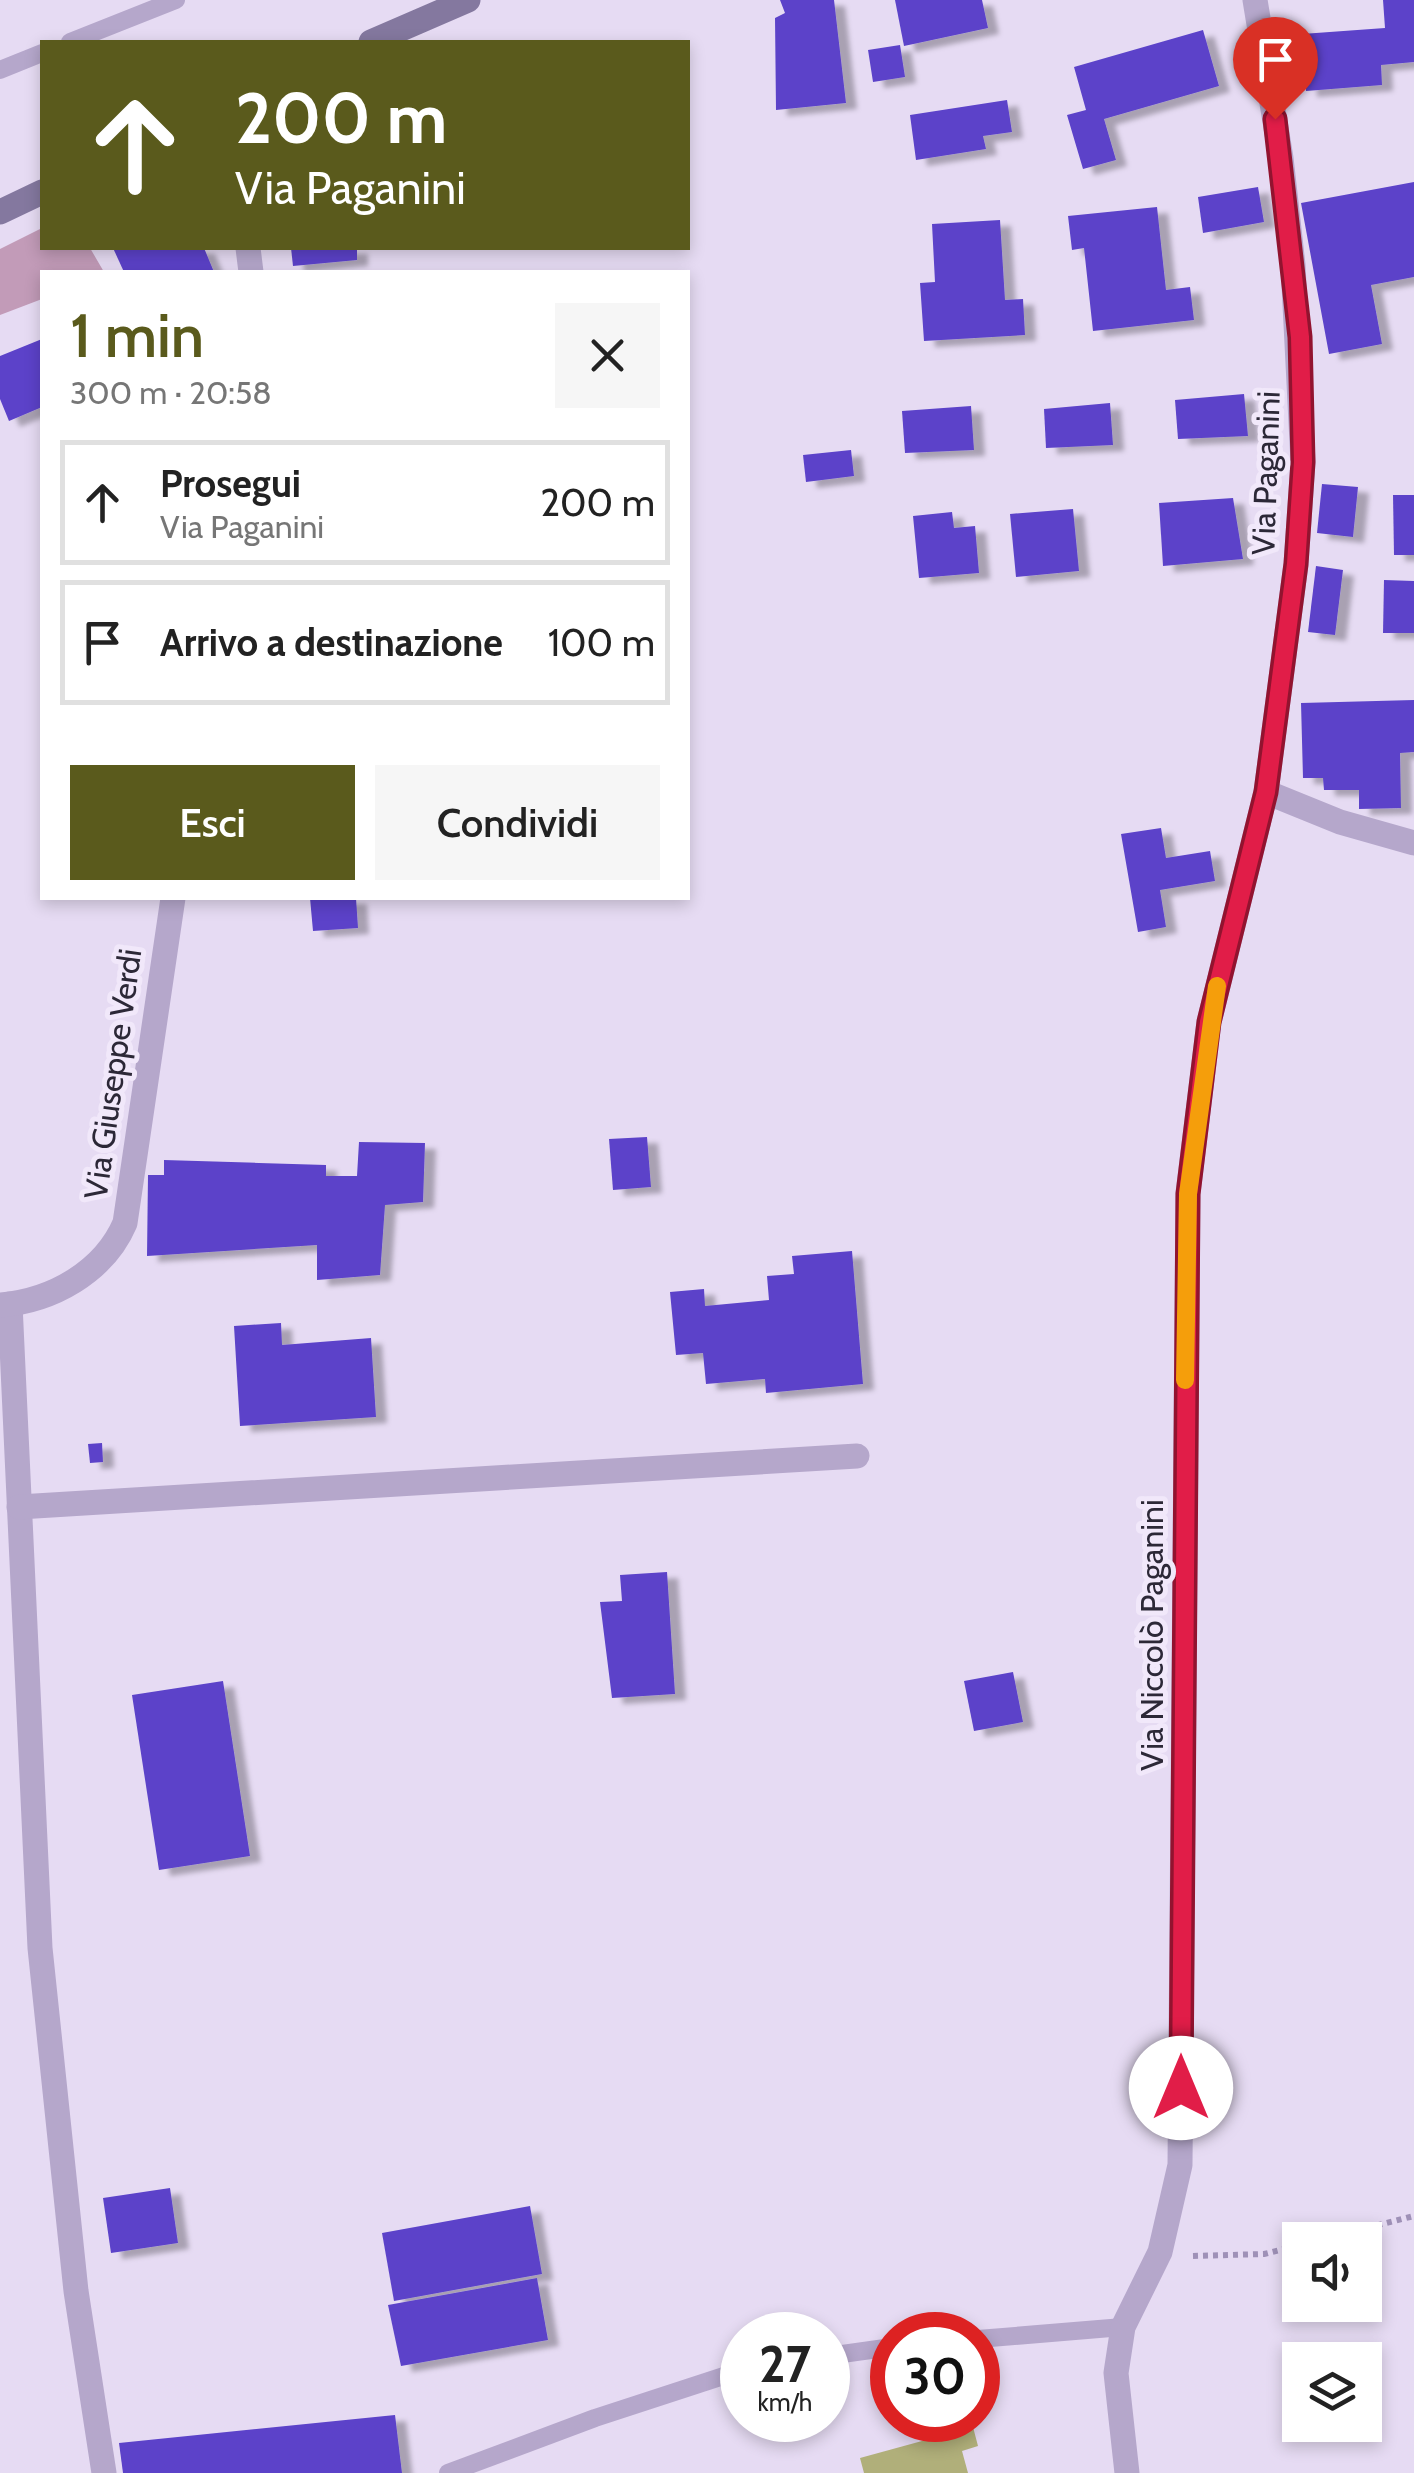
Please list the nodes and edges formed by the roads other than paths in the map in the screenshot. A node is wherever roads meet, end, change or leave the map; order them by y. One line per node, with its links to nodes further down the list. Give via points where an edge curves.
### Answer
1 (176, 0): 4 (lane)
2 (468, 0): 5 (main road)
3 (1256, 0): 10 (street, Via Paganini, via 1293,265 1303,462)
4 (75, 40)
5 (376, 40)
6 (40, 54): 7 (lane)
7 (0, 70)
8 (40, 193): 9 (main road)
9 (0, 212)
10 (1266, 792): 11 (street); 16 (street, Via Niccolò Paganini, via 1209,1022 1188,1194 1180,2165 1160,2252)
11 (1414, 843)
12 (172, 900): 13 (street, Via Giuseppe Verdi, via 125,1223 110,1252 79,1278)
13 (5, 1305): 15 (street)
14 (858, 1456): 15 (street)
15 (18, 1507): 19 (street, via 40,1948 76,2292)
16 (1123, 2327): 17 (lane); 21 (street, Via Niccolò Paganini, via 1116,2372)
17 (1000, 2337)
18 (720, 2377): 20 (lane)
19 (104, 2473)
20 (448, 2473)
21 (1127, 2473)

